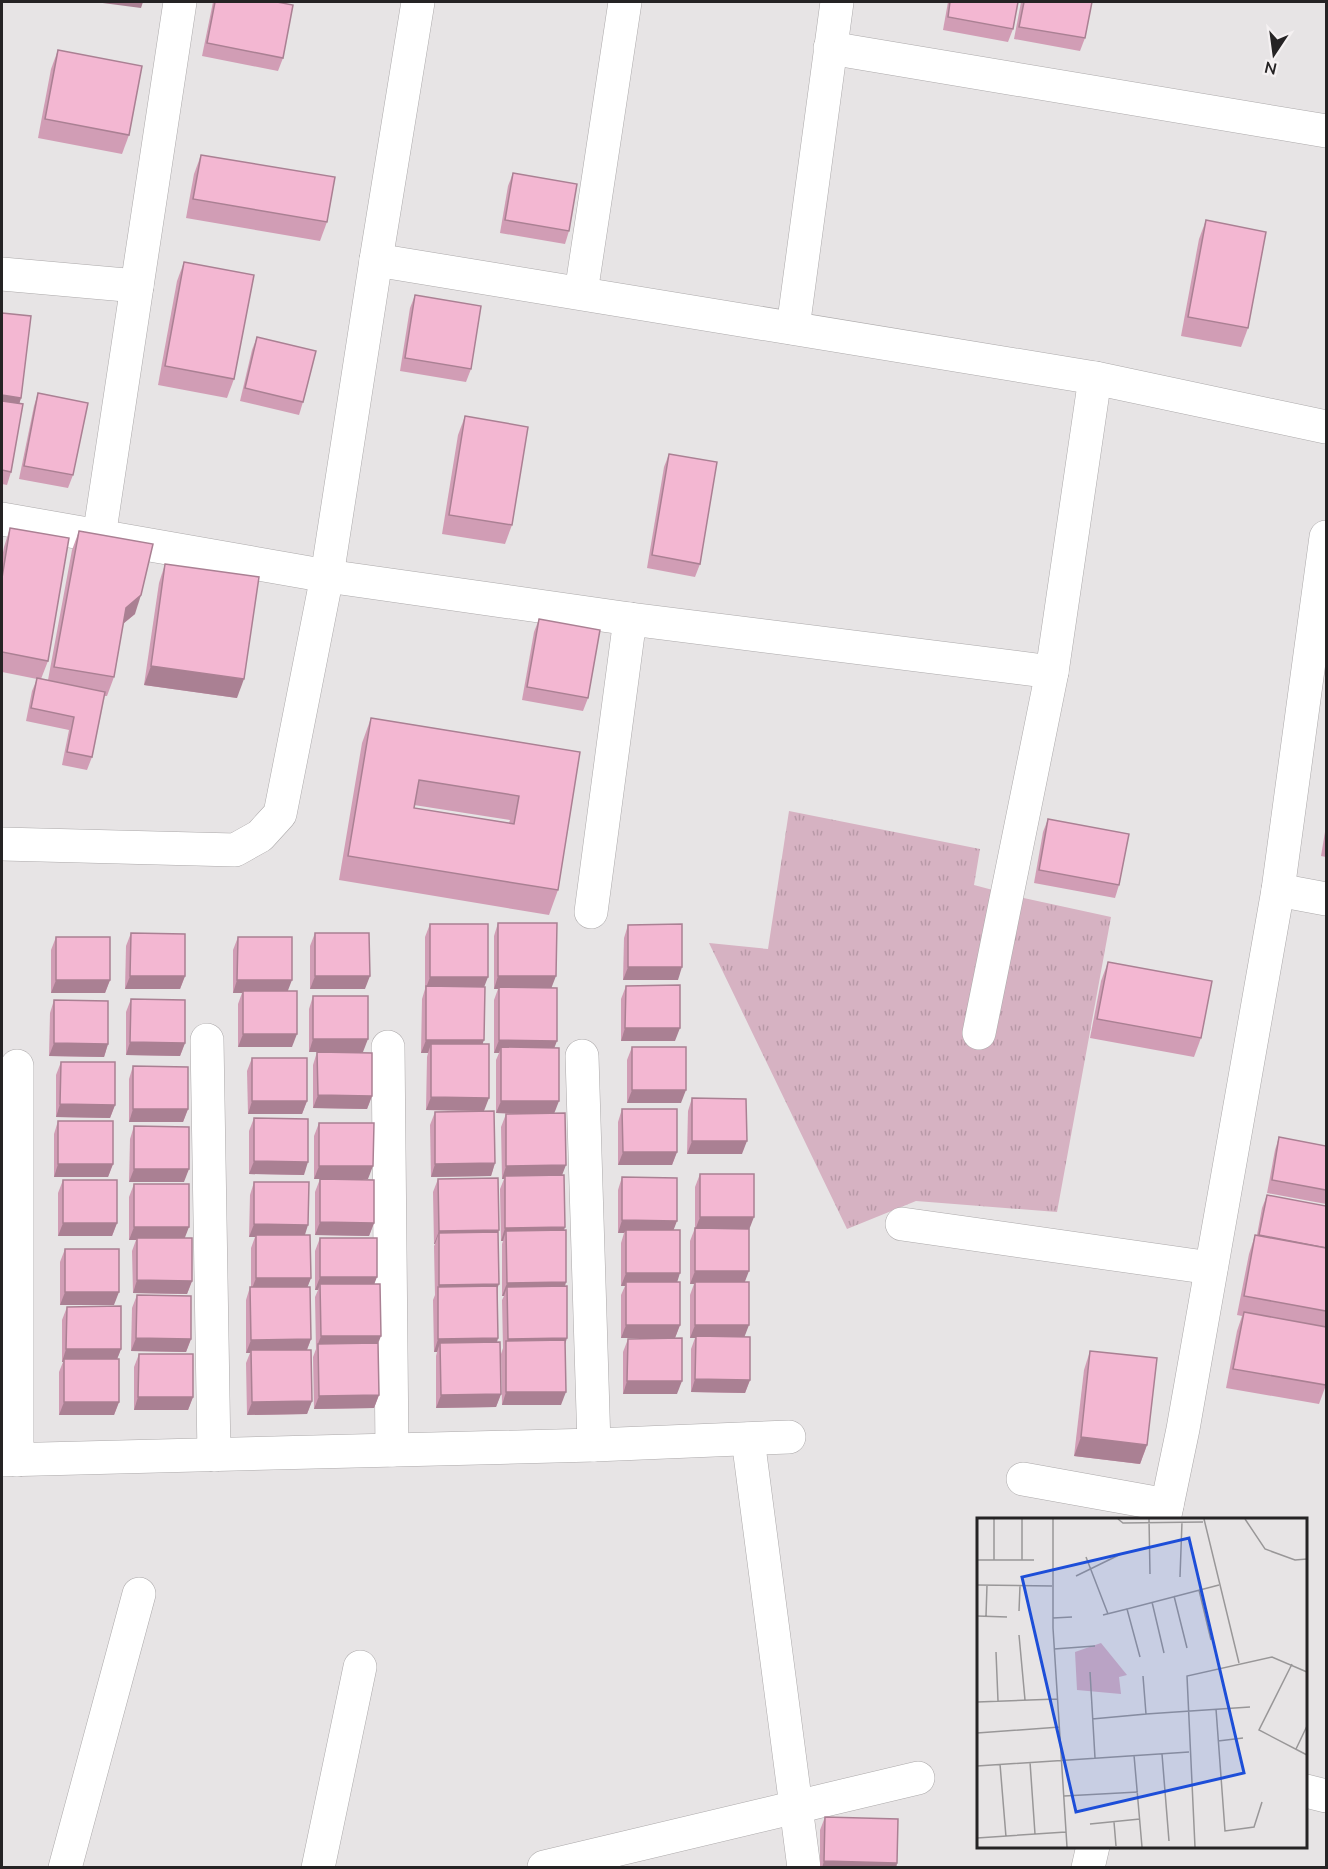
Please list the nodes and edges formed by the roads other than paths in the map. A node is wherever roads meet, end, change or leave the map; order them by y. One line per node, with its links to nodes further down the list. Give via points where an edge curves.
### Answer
1 (180, 2): 9 (street)
2 (418, 2): 7 (street)
3 (625, 2): 10 (street)
4 (837, 2): 5 (street)
5 (830, 48): 6 (street); 11 (street)
6 (1326, 130)
7 (376, 260): 10 (street); 17 (street)
8 (2, 274): 9 (street)
9 (137, 286): 15 (street)
10 (581, 293): 11 (street)
11 (793, 328): 12 (street)
12 (1095, 378): 13 (street); 19 (street)
13 (1326, 427)
14 (2, 519): 15 (street)
15 (99, 537): 17 (street)
16 (1326, 537): 20 (street)
17 (327, 576): 18 (street); 21 (street, via 280,814 260,836 235,850)
18 (630, 620): 19 (street); 24 (street)
19 (1052, 672): 25 (street)
20 (1316, 674): 22 (street)
21 (2, 844)
22 (1278, 890): 23 (street); 31 (street)
23 (1326, 899)
24 (591, 912)
25 (979, 1033)
26 (207, 1040): 36 (street)
27 (388, 1047): 35 (street)
28 (582, 1056): 34 (street)
29 (17, 1066): 37 (street)
30 (902, 1224): 31 (street)
31 (1211, 1268): 39 (street)
32 (789, 1437): 33 (street)
33 (748, 1439): 34 (street); 45 (street)
34 (594, 1445): 35 (street)
35 (392, 1450): 36 (street)
36 (214, 1455): 37 (street)
37 (9, 1460)
38 (1023, 1479): 39 (street)
39 (1166, 1512)
40 (139, 1594): 48 (street)
41 (360, 1667): 49 (street)
42 (918, 1778): 45 (street)
43 (1307, 1791): 44 (street)
44 (1326, 1796)
45 (796, 1807): 47 (street); 50 (street)
46 (1093, 1848): 51 (street)
47 (544, 1867)
48 (64, 1868)
49 (318, 1868)
50 (804, 1868)
51 (1088, 1868)

